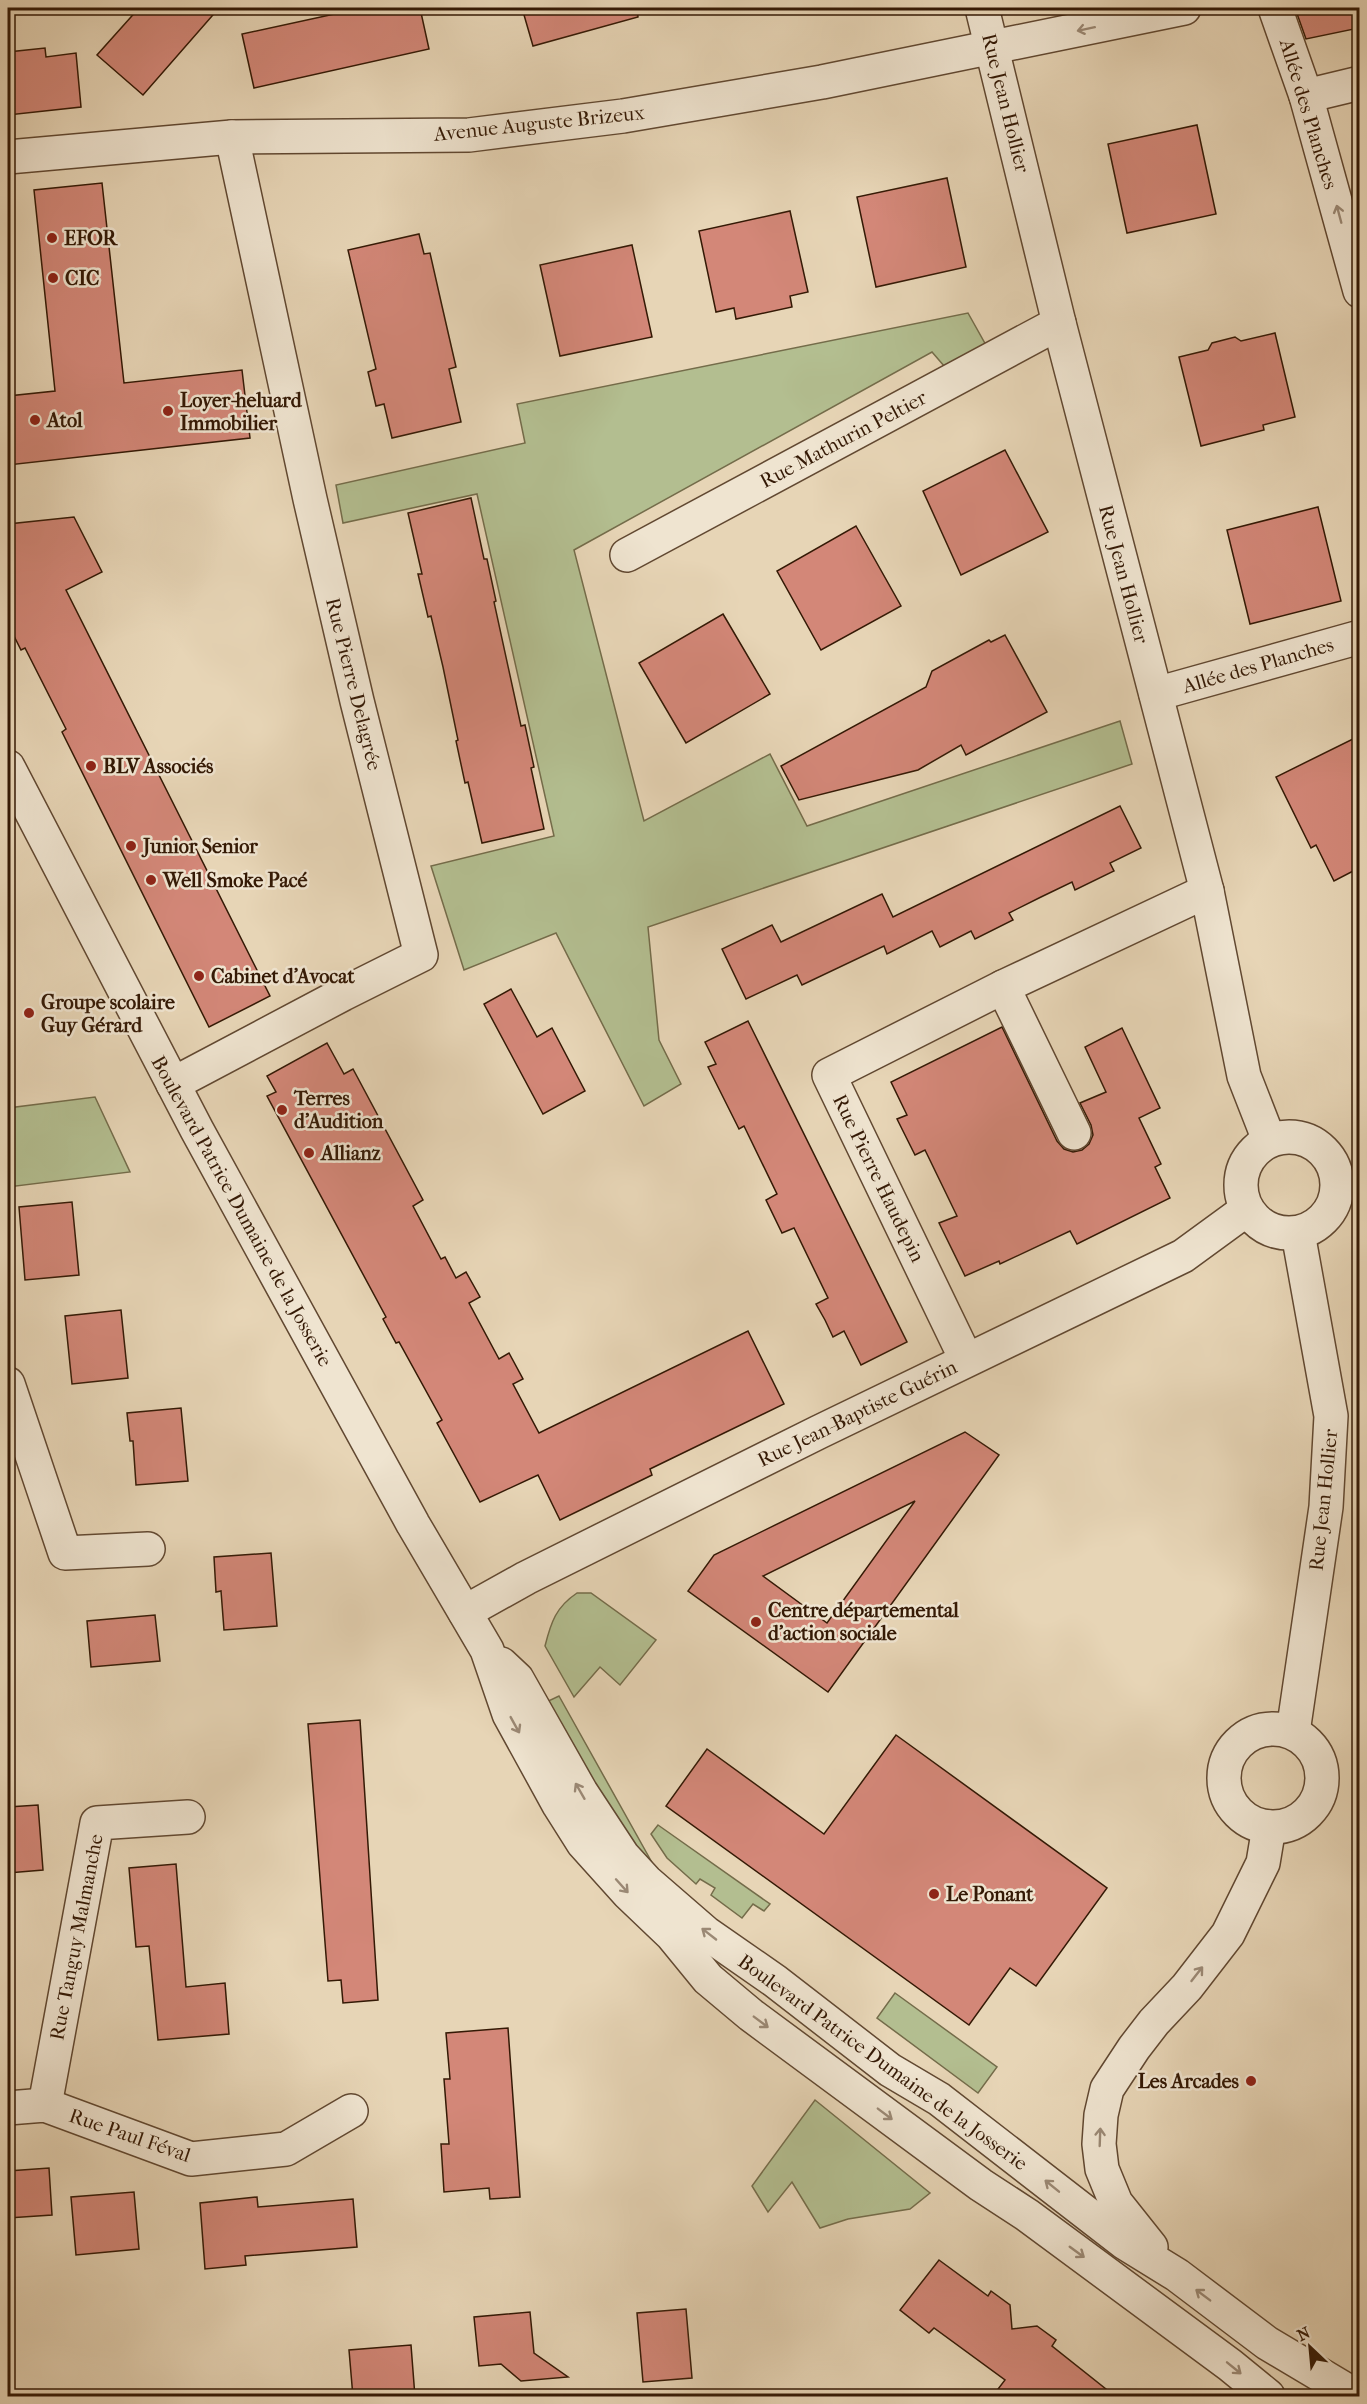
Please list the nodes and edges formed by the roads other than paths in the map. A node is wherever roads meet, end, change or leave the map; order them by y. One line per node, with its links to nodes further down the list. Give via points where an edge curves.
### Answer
1 (982, 8): 4 (street, Rue Jean Hollier)
2 (1184, 8): 4 (street, one-way to 4)
3 (1275, 8): 6 (street, Allée des Planches)
4 (993, 49): 7 (street, Avenue Auguste Brizeux, via 624,116 469,135); 10 (street, Rue Jean Hollier)
5 (1359, 83): 6 (street)
6 (1306, 96): 9 (street, Allée des Planches, one-way to 6)
7 (232, 137): 8 (street, Avenue Auguste Brizeux); 17 (street, Rue Pierre Delagrée, via 312,511 421,955)
8 (8, 157)
9 (1359, 291)
10 (1059, 323): 11 (street, Rue Mathurin Peltier); 13 (street, Rue Jean Hollier)
11 (627, 555)
12 (1359, 637): 13 (street, Allée des Planches)
13 (1156, 694): 15 (street, Rue Jean Hollier)
14 (8, 766): 17 (street, Boulevard Patrice Dumaine de la Josserie)
15 (1208, 891): 16 (street, Rue Pierre Haudepin); 19 (street, Rue Jean Hollier, via 1244,1076)
16 (1002, 987): 18 (street); 23 (street, Rue Pierre Haudepin, via 829,1075)
17 (172, 1084): 26 (street, Boulevard Patrice Dumaine de la Josserie)
18 (1074, 1133)
19 (1269, 1140): 20 (street, via 1293,1136); 21 (street, via 1247,1158 1239,1184)
20 (1346, 1160): 22 (street, via 1333,1207 1319,1224)
21 (1246, 1210): 22 (street, via 1269,1230); 23 (street, Rue Jean-Baptiste Guérin, via 1184,1256)
22 (1298, 1233): 28 (street, Rue Jean Hollier, via 1331,1416 1326,1507)
23 (966, 1359): 26 (street, Rue Jean-Baptiste Guérin)
24 (8, 1383): 25 (street, via 65,1552)
25 (148, 1549)
26 (465, 1612): 27 (street, Boulevard Patrice Dumaine de la Josserie)
27 (487, 1650): 34 (street, Boulevard Patrice Dumaine de la Josserie, one-way to 27, via 1098,2223 939,2099 880,2063 706,1932 646,1881 602,1827 517,1679); 35 (street, Boulevard Patrice Dumaine de la Josserie, one-way to 35, via 508,1714 583,1843 672,1935 708,1979)
28 (1293, 1732): 30 (street, via 1311,1747 1321,1767 1321,1790 1310,1810 1291,1824); 30 (street, via 1266,1729 1240,1740 1225,1762 1224,1790 1233,1809 1249,1822)
29 (188, 1817): 31 (street, Rue Tanguy Malmanche, via 97,1823)
30 (1269, 1827): 34 (street, one-way to 30, via 1116,2203 1102,2169 1101,2115 1107,2090 1134,2048 1228,1934 1263,1863)
31 (45, 2105): 32 (street, Rue Paul Féval); 33 (street, Rue Paul Féval, via 191,2159 286,2150)
32 (8, 2108)
33 (351, 2111)
34 (1177, 2275): 36 (street, Boulevard Patrice Dumaine de la Josserie, one-way to 34, via 1267,2343)
35 (1268, 2397)
36 (1356, 2397)

